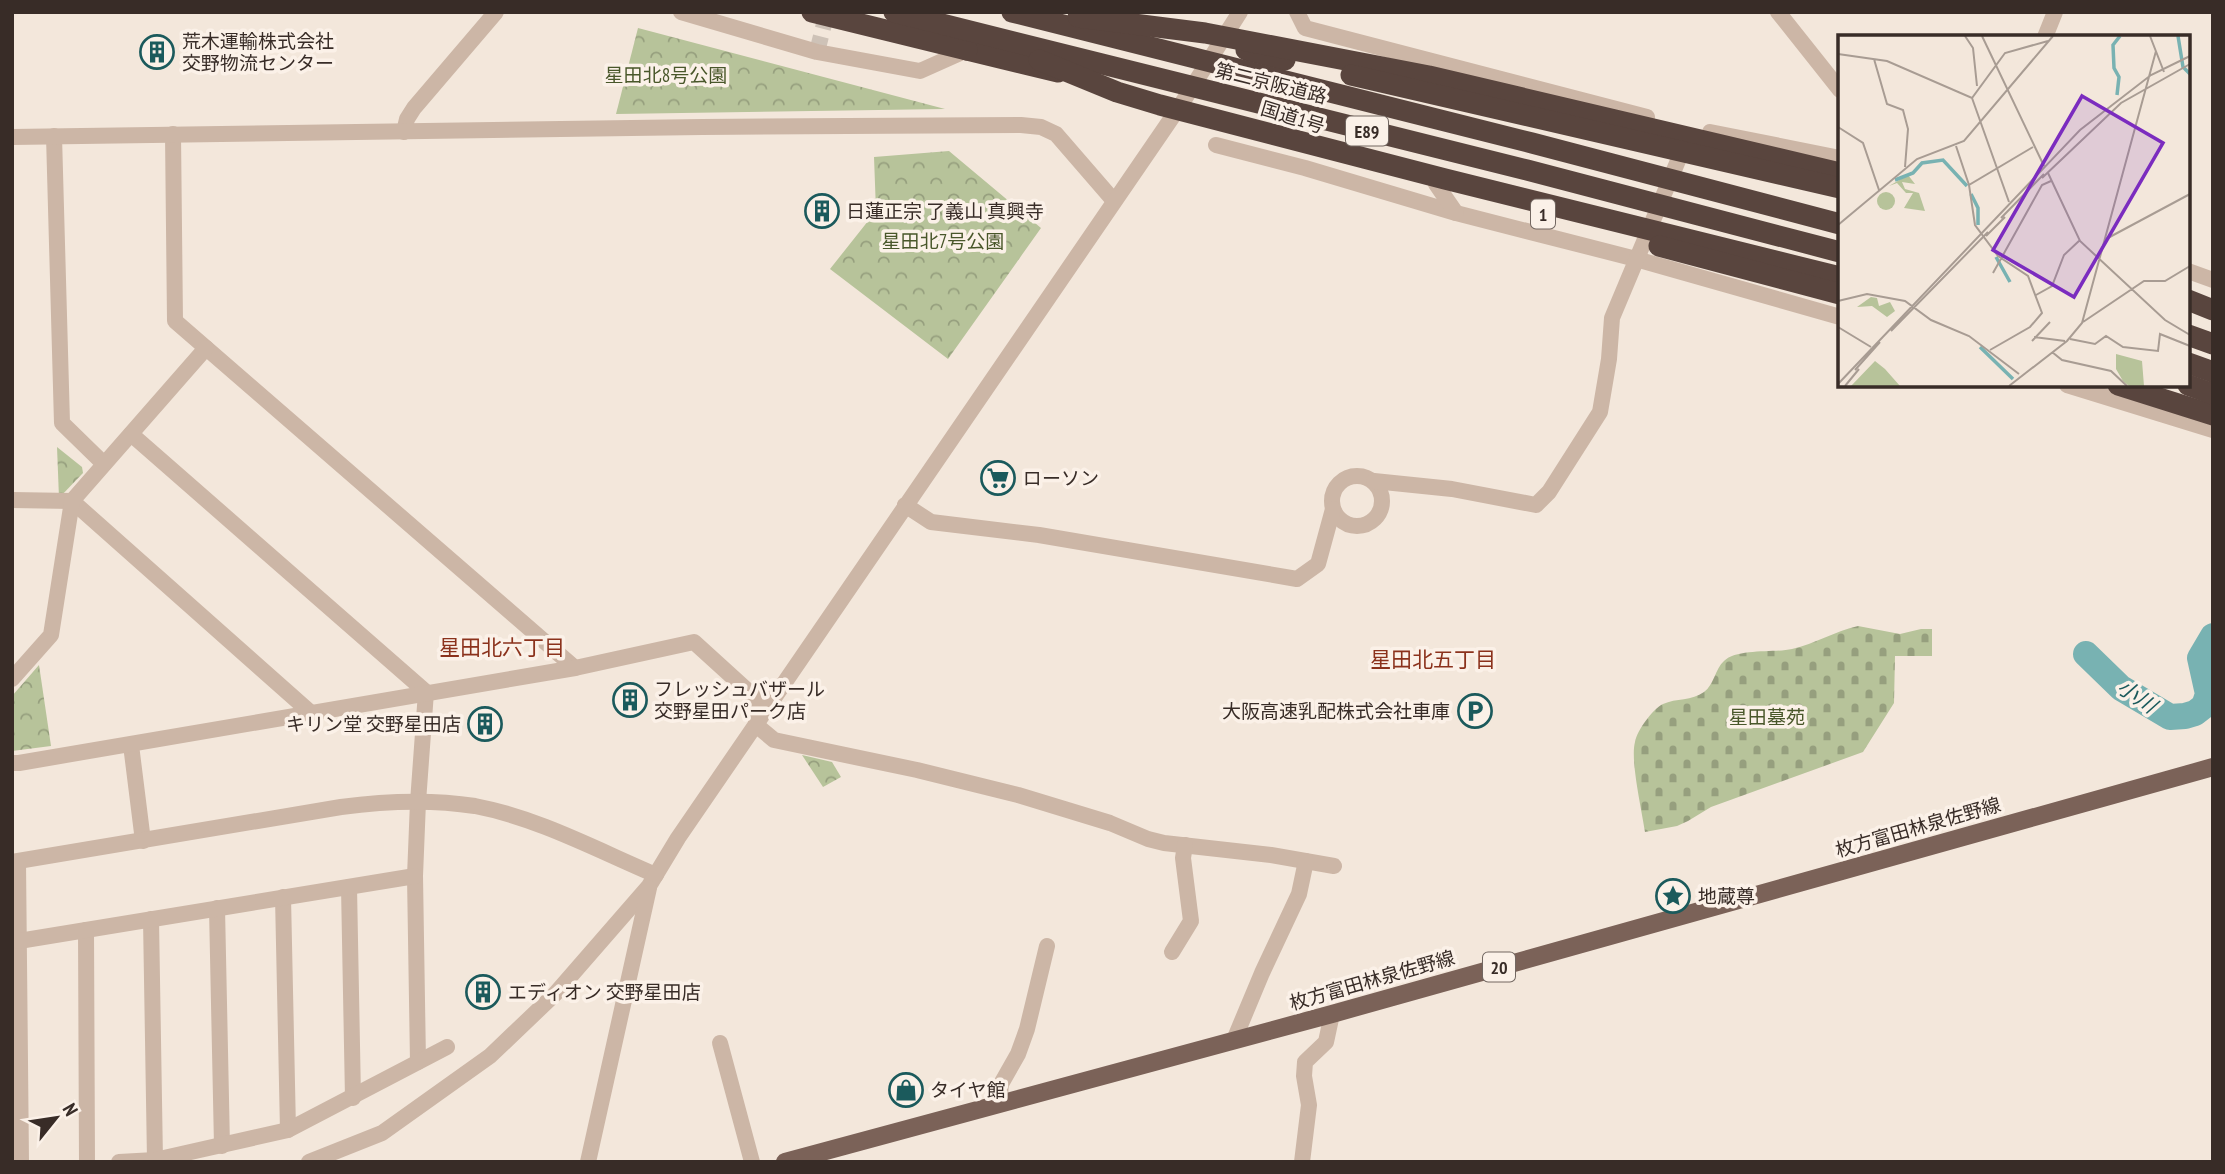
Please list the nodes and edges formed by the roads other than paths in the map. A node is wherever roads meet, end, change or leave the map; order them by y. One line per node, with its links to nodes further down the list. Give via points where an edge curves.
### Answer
1 (496, 12): 18 (street, via 414,107)
2 (681, 12): 13 (street, via 817,52 920,71)
3 (812, 12): 13 (highway, 国道1号 / 1, bridge)
4 (894, 12): 13 (highway, 第二京阪道路 / E89, bridge)
5 (1012, 12): 29 (highway, 第二京阪道路 / E89, bridge)
6 (1042, 12): 24 (highway, bridge, via 1205,33 1429,76)
7 (1124, 12): 14 (highway)
8 (1240, 12): 14 (street)
9 (1778, 12): 15 (street)
10 (2055, 12): 12 (street)
11 (1296, 13): 17 (street, via 1305,28)
12 (2046, 35)
13 (969, 41): 16 (highway, 国道1号 / 1); 30 (highway, 第二京阪道路 / E89, bridge, via 1552,177); 33 (highway, bridge, via 1160,105)
14 (1222, 43): 16 (street); 26 (highway, bridge)
15 (1838, 87)
16 (1182, 103): 25 (highway, 国道1号 / 1, bridge); 27 (street)
17 (1691, 129): 23 (street); 31 (street)
18 (404, 132): 19 (street); 27 (street, via 1021,125 1056,134)
19 (173, 134): 20 (street); 43 (street, via 175,321)
20 (54, 136): 21 (street); 53 (street, via 62,423)
21 (12, 137)
22 (1216, 145): 28 (street)
23 (1838, 158)
24 (1838, 173)
25 (1436, 184): 28 (street); 36 (highway, 国道1号 / 1, bridge)
26 (1838, 188)
27 (1114, 201): 57 (street)
28 (1456, 213): 31 (street)
29 (1838, 223)
30 (1838, 252)
31 (1636, 259): 40 (street); 54 (street, via 1612,318 1600,412 1536,505 1452,489)
32 (2190, 272): 34 (street)
33 (1838, 277)
34 (2213, 280)
35 (2190, 290): 37 (highway)
36 (1838, 293)
37 (2213, 299)
38 (2190, 301): 39 (highway)
39 (2213, 310)
40 (1838, 316)
41 (2190, 336): 42 (highway)
42 (2213, 344)
43 (206, 348): 52 (street); 59 (street)
44 (2190, 364): 45 (highway)
45 (2213, 372)
46 (2190, 386): 49 (highway)
47 (2073, 387): 51 (street)
48 (2125, 387): 50 (highway)
49 (2213, 394)
50 (2213, 415)
51 (2213, 430)
52 (131, 434): 53 (street); 61 (street)
53 (104, 464): 56 (street)
54 (1374, 481): 58 (street, via 1359,475 1343,480 1333,492); 58 (street, via 1382,504 1368,524 1343,522)
55 (12, 500): 56 (street)
56 (72, 501): 60 (street, via 51,635); 62 (street)
57 (905, 505): 58 (street, via 931,522 1039,535 1297,579 1318,564); 63 (street)
58 (1333, 509)
59 (575, 668): 61 (street); 63 (street, via 694,642 759,701)
60 (12, 679)
61 (426, 692): 62 (street); 67 (street)
62 (311, 713): 64 (street)
63 (756, 726): 69 (street, via 774,740 1018,795 1148,839); 74 (street)
64 (131, 745): 65 (street); 68 (street)
65 (12, 763)
66 (2213, 767): 83 (main road, 枚方富田林泉佐野線 / 20)
67 (418, 802): 68 (street, via 341,807); 73 (street); 74 (street, via 474,806 514,816)
68 (143, 841): 70 (street)
69 (1185, 845): 71 (street); 82 (street, via 1191,921)
70 (15, 862): 80 (street)
71 (1306, 862): 72 (street); 84 (street, via 1298,894)
72 (1334, 866)
73 (415, 876): 75 (street); 87 (street)
74 (653, 880): 97 (street, via 555,994 490,1056 382,1133); 98 (street)
75 (349, 887): 76 (street); 88 (street)
76 (283, 897): 77 (street); 90 (street)
77 (217, 908): 78 (street); 91 (street)
78 (152, 919): 79 (street); 93 (street)
79 (86, 930): 80 (street); 95 (street)
80 (19, 941): 94 (street)
81 (1047, 946): 89 (street, via 1027,1029 1001,1084)
82 (1172, 952)
83 (1332, 1014): 84 (main road, 枚方富田林泉佐野線 / 20); 101 (street, via 1326,1042 1305,1062 1309,1105)
84 (1234, 1040): 89 (main road, 枚方富田林泉佐野線 / 20)
85 (720, 1042): 99 (street)
86 (447, 1047): 87 (street)
87 (418, 1062): 88 (street)
88 (354, 1098): 90 (street)
89 (999, 1104): 92 (main road, 枚方富田林泉佐野線 / 20)
90 (288, 1130): 91 (street)
91 (222, 1146): 93 (street)
92 (826, 1156): 100 (main road, 枚方富田林泉佐野線 / 20)
93 (155, 1160): 96 (street)
94 (20, 1162)
95 (87, 1162)
96 (119, 1162)
97 (309, 1162)
98 (588, 1162)
99 (752, 1162)
100 (785, 1162)
101 (1302, 1162)

